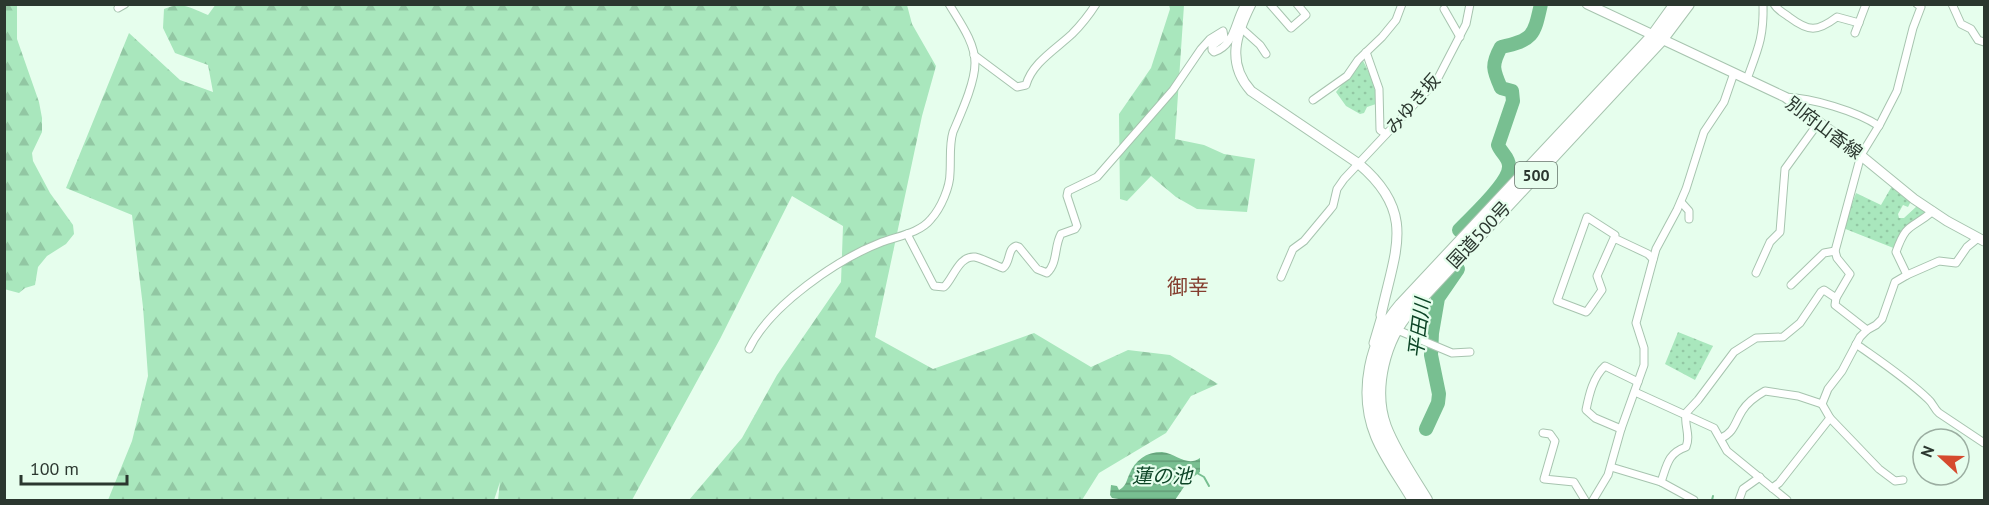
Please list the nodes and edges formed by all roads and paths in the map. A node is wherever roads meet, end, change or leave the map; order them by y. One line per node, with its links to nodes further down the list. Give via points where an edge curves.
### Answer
1 (949, 4): 26 (street)
2 (1096, 4): 26 (street, via 1073,33 1029,75 1026,85 1017,87)
3 (1250, 4): 19 (main road); 39 (street, via 1244,6 1229,43 1214,52 1212,46 1224,37 1222,31 1210,39 1173,90 1097,177 1068,191 1077,226 1057,240 1047,273 1016,246 1003,268 970,258 944,287 934,286)
4 (1270, 4): 5 (street, via 1291,28 1306,15)
5 (1297, 4)
6 (1402, 4): 24 (street, via 1396,20)
7 (1470, 4): 21 (street, みゆき坂)
8 (1587, 4): 16 (main road, 別府山香線)
9 (1676, 4): 22 (highway, 国道500号 / 500)
10 (1688, 4): 22 (highway, 国道500号 / 500)
11 (1762, 4): 28 (street, via 1762,36)
12 (1774, 4): 18 (street, via 1798,24 1810,28 1823,27 1837,17)
13 (1866, 4): 18 (street)
14 (1917, 4): 32 (street, via 1921,7 1897,91)
15 (1952, 4): 23 (street, via 1961,24 1971,28 1978,40)
16 (1604, 8): 22 (main road, 別府山香線)
17 (1444, 9): 21 (street)
18 (1859, 23): 20 (street)
19 (1240, 27): 25 (street); 35 (main road, via 1236,62 1251,91)
20 (1855, 33)
21 (1460, 38): 33 (street, みゆき坂, via 1432,87)
22 (1657, 38): 27 (main road, 別府山香線); 49 (highway, 国道500号 / 500, via 1410,309)
23 (1984, 42)
24 (1366, 52): 30 (street, via 1347,76); 33 (street, via 1379,89 1380,130)
25 (1266, 54)
26 (974, 56): 39 (street, via 971,80 951,140 949,185 931,220)
27 (1734, 73): 28 (main road, 別府山香線); 36 (street, via 1724,102 1704,132)
28 (1747, 79): 29 (main road, 別府山香線)
29 (1785, 97): 31 (main road, 別府山香線); 32 (street, via 1836,106)
30 (1313, 100)
31 (1819, 122): 34 (main road, 別府山香線); 44 (street, via 1785,170 1780,232 1770,242)
32 (1879, 126): 34 (street)
33 (1386, 134): 35 (street, みゆき坂)
34 (1861, 155): 37 (main road, 別府山香線); 42 (street)
35 (1359, 164): 46 (street, みゆき坂, via 1337,189 1333,206 1293,249); 49 (main road, via 1383,187 1396,213)
36 (1681, 202): 38 (street, via 1689,211); 43 (street)
37 (1933, 211): 41 (main road, 別府山香線); 45 (street, via 1908,227 1899,240 1896,252)
38 (1689, 219)
39 (907, 234): 52 (street, via 833,267 785,304)
40 (1614, 238): 40 (street, via 1587,217 1557,302 1588,310 1602,290 1597,276); 43 (street)
41 (1981, 239): 45 (street, via 1967,247 1956,263 1939,261)
42 (1835, 250): 47 (street, via 1824,253); 48 (street, via 1850,274)
43 (1653, 260): 54 (street, via 1636,323 1644,348)
44 (1756, 273)
45 (1907, 274): 50 (street, via 1895,282 1882,319)
46 (1281, 277)
47 (1791, 285)
48 (1836, 298): 50 (street, via 1835,304); 57 (street, via 1824,290 1800,323 1783,337 1756,338 1734,352)
49 (1387, 323): 53 (street, via 1452,353); 68 (highway, 国道500号 / 500, via 1370,369 1370,402 1377,436); 69 (highway, 国道500号 / 500, via 1380,392 1382,414 1391,439)
50 (1867, 330): 51 (street)
51 (1856, 344): 56 (street); 62 (street, via 1903,377 1939,413)
52 (749, 349)
53 (1470, 352)
54 (1638, 382): 55 (street); 59 (street, via 1605,366 1592,387 1586,410)
55 (1635, 392): 57 (street); 59 (street)
56 (1822, 404): 58 (street); 61 (street, via 1765,391 1746,406 1736,427)
57 (1685, 414): 61 (street, via 1714,428); 66 (street, via 1688,443 1670,458)
58 (1830, 418): 65 (street, via 1879,469 1895,481); 67 (street)
59 (1621, 429): 63 (street)
60 (1543, 433): 70 (street, via 1556,441 1544,479 1574,482)
61 (1721, 438): 64 (street, via 1727,451)
62 (1984, 443)
63 (1611, 467): 66 (street); 71 (street)
64 (1760, 477): 67 (street); 73 (street, via 1743,489)
65 (1903, 480)
66 (1661, 482): 72 (street)
67 (1772, 488): 74 (street)
68 (1414, 501)
69 (1426, 501)
70 (1585, 501)
71 (1593, 501)
72 (1694, 501)
73 (1739, 501)
74 (1788, 501)

